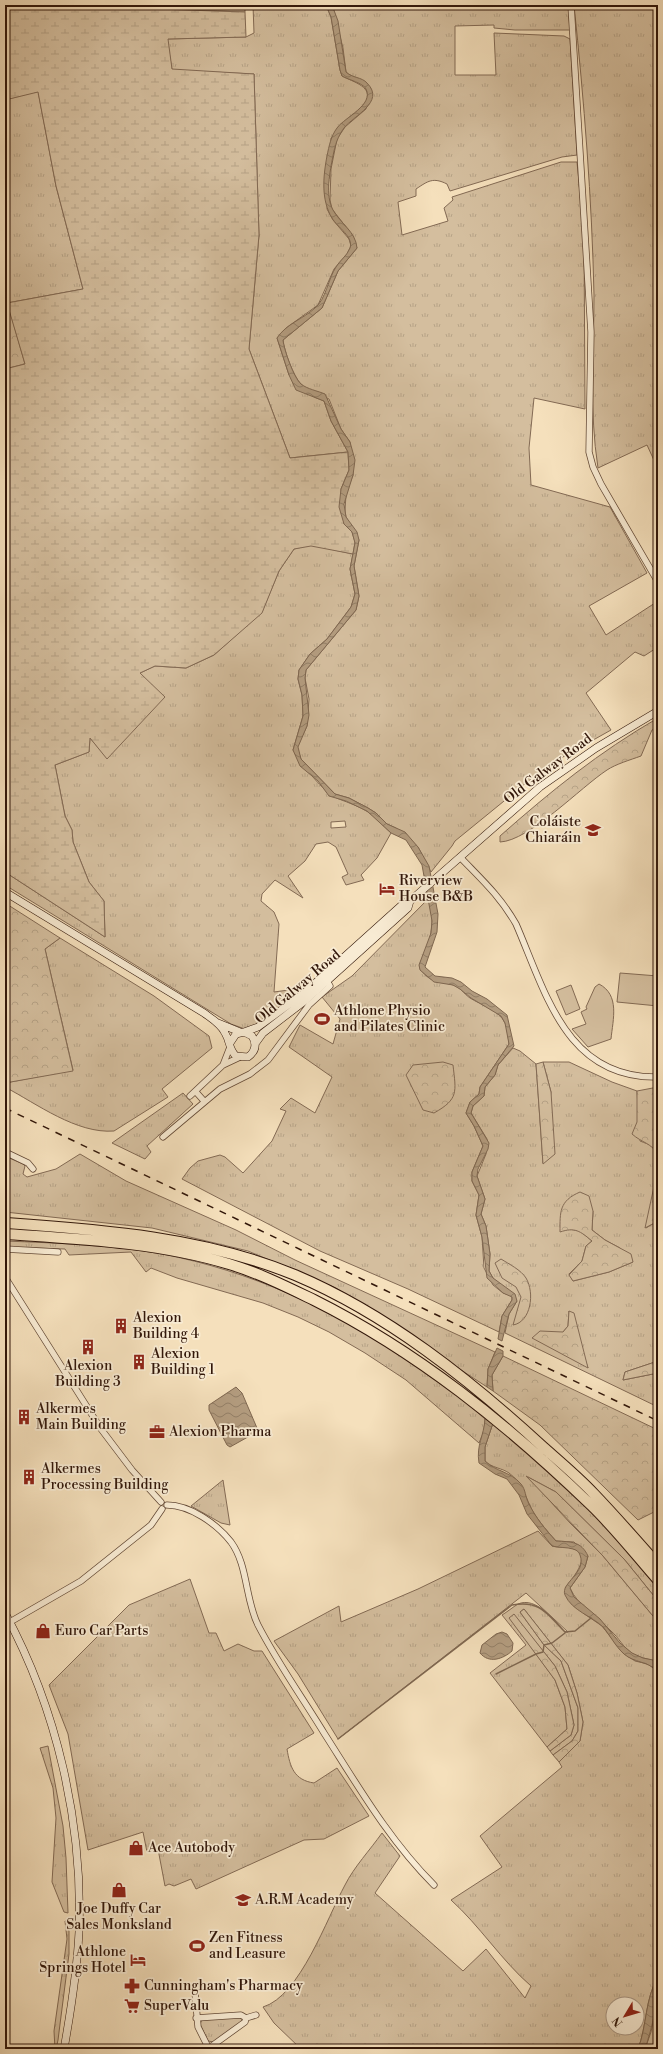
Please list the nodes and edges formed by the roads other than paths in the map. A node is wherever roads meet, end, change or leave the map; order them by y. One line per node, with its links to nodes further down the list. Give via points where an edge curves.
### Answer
1 (571, 5): 2 (street, via 592,332 589,452 601,484)
2 (658, 582)
3 (658, 711): 4 (main road, Old Galway Road, via 558,774 520,803)
4 (460, 857): 6 (main road, Old Galway Road); 14 (street, via 499,897 508,910 556,1017 571,1039 581,1050 605,1066 633,1076)
5 (5, 892): 8 (main road)
6 (410, 901): 7 (main road, Old Galway Road, via 408,908); 9 (main road, Old Galway Road, via 404,903 303,994 258,1027)
7 (327, 981): 10 (main road, Old Galway Road, via 263,1034); 17 (street, via 330,986 309,1005 268,1060 250,1074 220,1089)
8 (218, 1023): 9 (main road); 11 (main road, via 225,1031)
9 (242, 1032): 10 (main road, via 252,1036); 11 (main road, via 232,1038)
10 (255, 1044): 12 (main road, via 252,1054)
11 (230, 1045): 12 (main road, via 234,1054); 13 (street)
12 (240, 1058): 13 (street)
13 (223, 1065): 15 (street)
14 (658, 1077)
15 (196, 1092): 16 (street); 17 (street)
16 (190, 1096)
17 (204, 1101): 18 (street)
18 (163, 1137)
19 (5, 1152): 20 (street, via 28,1163)
20 (33, 1169)
21 (5, 1223): 27 (highway, via 146,1236 192,1244 293,1275 345,1298 420,1347 514,1420 592,1493)
22 (5, 1234): 28 (highway, via 130,1244 198,1255 231,1264 263,1277 333,1310 438,1374 505,1427 592,1506)
23 (5, 1249): 24 (street)
24 (58, 1252)
25 (5, 1277): 26 (street, via 101,1429 132,1470 161,1502 164,1502)
26 (165, 1507): 30 (street, via 152,1525 81,1581); 31 (street, via 178,1506 193,1512 218,1528 233,1545 241,1565 253,1614 266,1641 376,1814 420,1872)
27 (658, 1565)
28 (658, 1580)
29 (5, 1613): 30 (main road)
30 (10, 1622): 36 (main road, via 36,1680 49,1717 63,1770 74,1836 79,1932 73,2000)
31 (434, 1885)
32 (195, 1992): 34 (street)
33 (256, 2014): 35 (street)
34 (196, 2018): 35 (street, via 241,2014); 37 (street, via 200,2033)
35 (246, 2018): 37 (street, via 245,2022)
36 (64, 2049)
37 (209, 2049)

